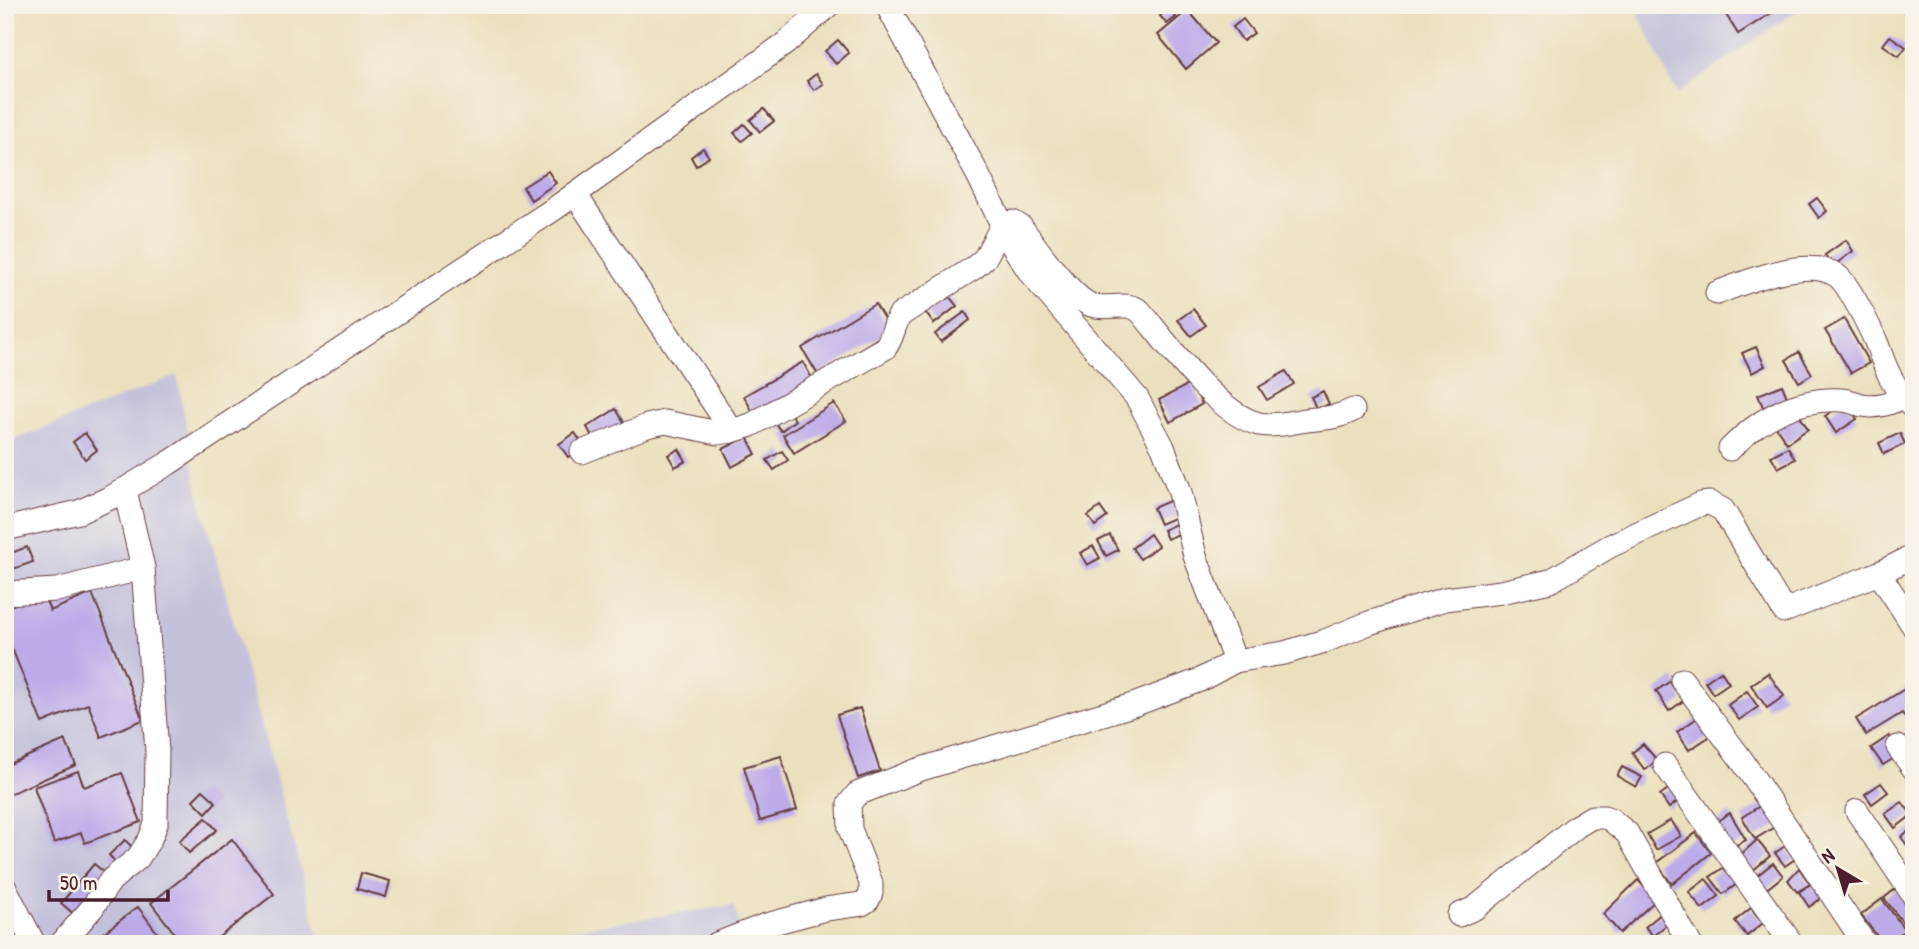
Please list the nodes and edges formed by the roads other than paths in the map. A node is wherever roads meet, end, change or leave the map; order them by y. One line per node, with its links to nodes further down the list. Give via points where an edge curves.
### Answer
1 (829, 5): 3 (street, via 776,51)
2 (887, 5): 4 (street)
3 (575, 194): 8 (street); 11 (street)
4 (1003, 224): 7 (street, via 1017,223 1087,303 1140,310 1221,403 1247,420 1275,425 1330,418); 8 (street, via 975,267 900,315 885,348 751,425); 18 (street, via 1031,274 1137,398 1180,492 1195,556)
5 (1717, 293): 6 (street, via 1765,274 1824,270 1836,275 1846,285 1877,345 1886,372)
6 (1910, 402): 9 (street, via 1878,406 1844,400 1787,407)
7 (1353, 410)
8 (732, 431): 10 (street, via 718,433 665,422)
9 (1730, 449)
10 (582, 452)
11 (125, 490): 12 (street, via 79,512); 14 (street)
12 (5, 529)
13 (1914, 556): 15 (street)
14 (143, 568): 16 (street, via 57,590); 28 (street, via 158,751 156,824 138,858 111,880)
15 (1879, 573): 17 (street); 18 (street, via 1784,611 1723,510 1701,504 1610,546 1550,581 1445,599 1368,622 1325,641)
16 (5, 593)
17 (1914, 627)
18 (1235, 661): 29 (street, via 1149,699 918,770 857,794 849,804 850,829 871,883 868,900 766,925)
19 (1682, 680): 32 (street)
20 (1898, 747): 22 (street)
21 (1665, 765): 31 (street)
22 (1914, 769)
23 (1857, 811): 25 (street)
24 (5, 888): 27 (street)
25 (1914, 896)
26 (1459, 915): 30 (street, via 1475,908 1577,826 1592,817 1604,817 1627,833)
27 (34, 944)
28 (61, 944)
29 (717, 944)
30 (1690, 944)
31 (1792, 944)
32 (1865, 944)

